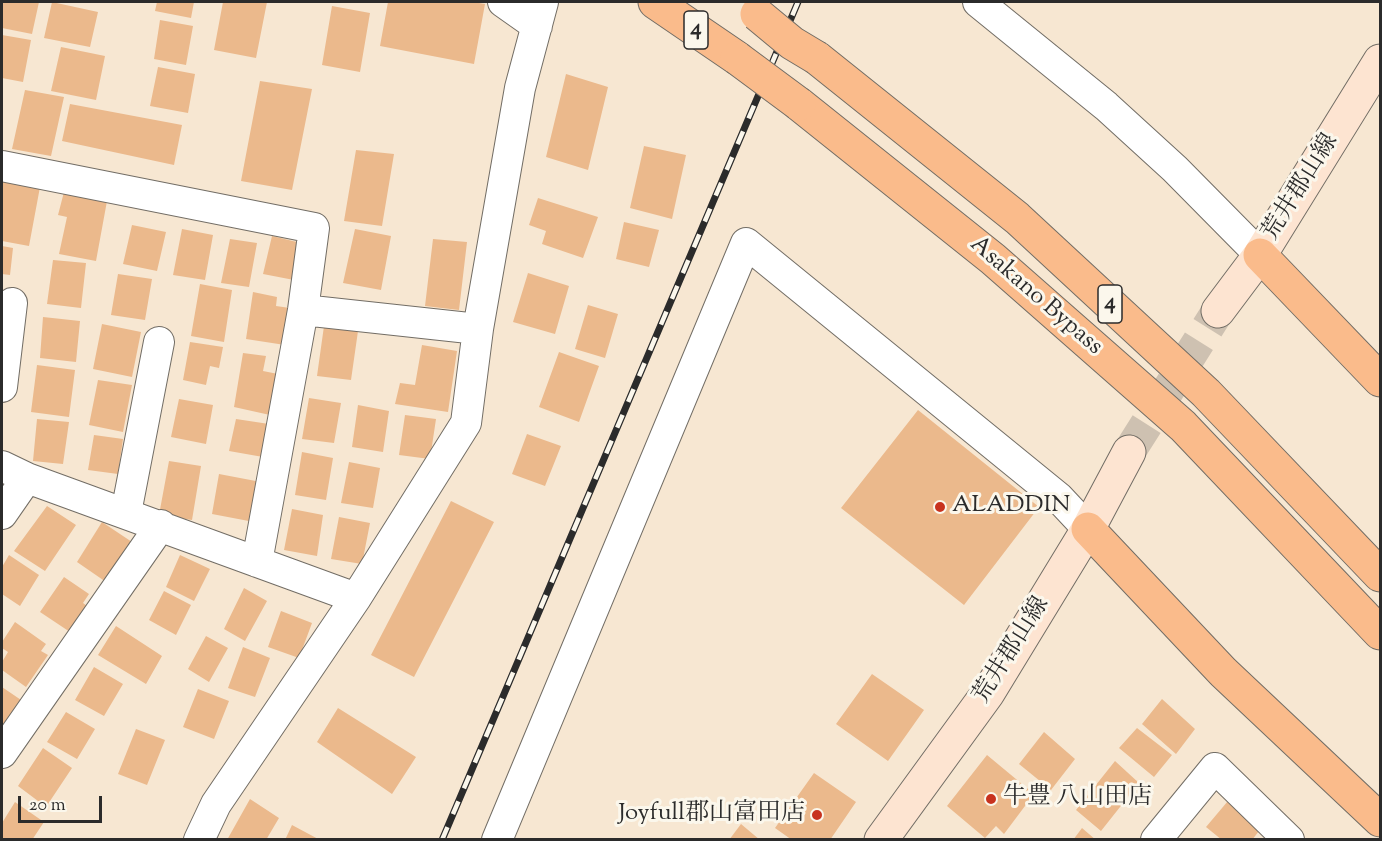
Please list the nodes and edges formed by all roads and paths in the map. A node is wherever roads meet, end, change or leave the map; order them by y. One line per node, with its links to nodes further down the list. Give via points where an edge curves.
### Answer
1 (503, 2): 5 (street)
2 (655, 2): 23 (highway, Asakano Bypass / 4, bridge, via 799,104 993,259 1183,426)
3 (978, 2): 8 (street, via 1106,106)
4 (748, 8): 24 (highway, Asakano Bypass / 4, bridge, via 817,58 1017,218 1206,393)
5 (540, 14): 12 (street, via 520,88)
6 (1380, 61): 8 (main road, 荒井郡山線)
7 (2, 166): 10 (street, via 314,228)
8 (1260, 255): 11 (main road, 荒井郡山線); 14 (highway)
9 (12, 303): 15 (street)
10 (303, 310): 12 (street); 22 (street)
11 (1218, 311)
12 (478, 329): 25 (street, via 466,423)
13 (159, 342): 18 (street)
14 (1380, 380)
15 (2, 387)
16 (1129, 452): 21 (main road, 荒井郡山線)
17 (14, 472): 18 (street); 19 (street)
18 (126, 513): 20 (street)
19 (2, 514)
20 (161, 525): 22 (street); 28 (street)
21 (1088, 529): 29 (highway, via 1223,672); 31 (street, via 1059,498 746,243); 32 (main road, 荒井郡山線, via 988,693)
22 (256, 562): 25 (street)
23 (1321, 569): 26 (highway, Asakano Bypass / 4); 27 (highway)
24 (1380, 575)
25 (356, 598): 30 (street, via 216,804)
26 (1380, 633)
27 (1380, 651)
28 (2, 753)
29 (1380, 820)
30 (199, 840)
31 (497, 840)
32 (881, 840)
33 (1156, 840): 34 (street, via 1215,768)
34 (1289, 840)

